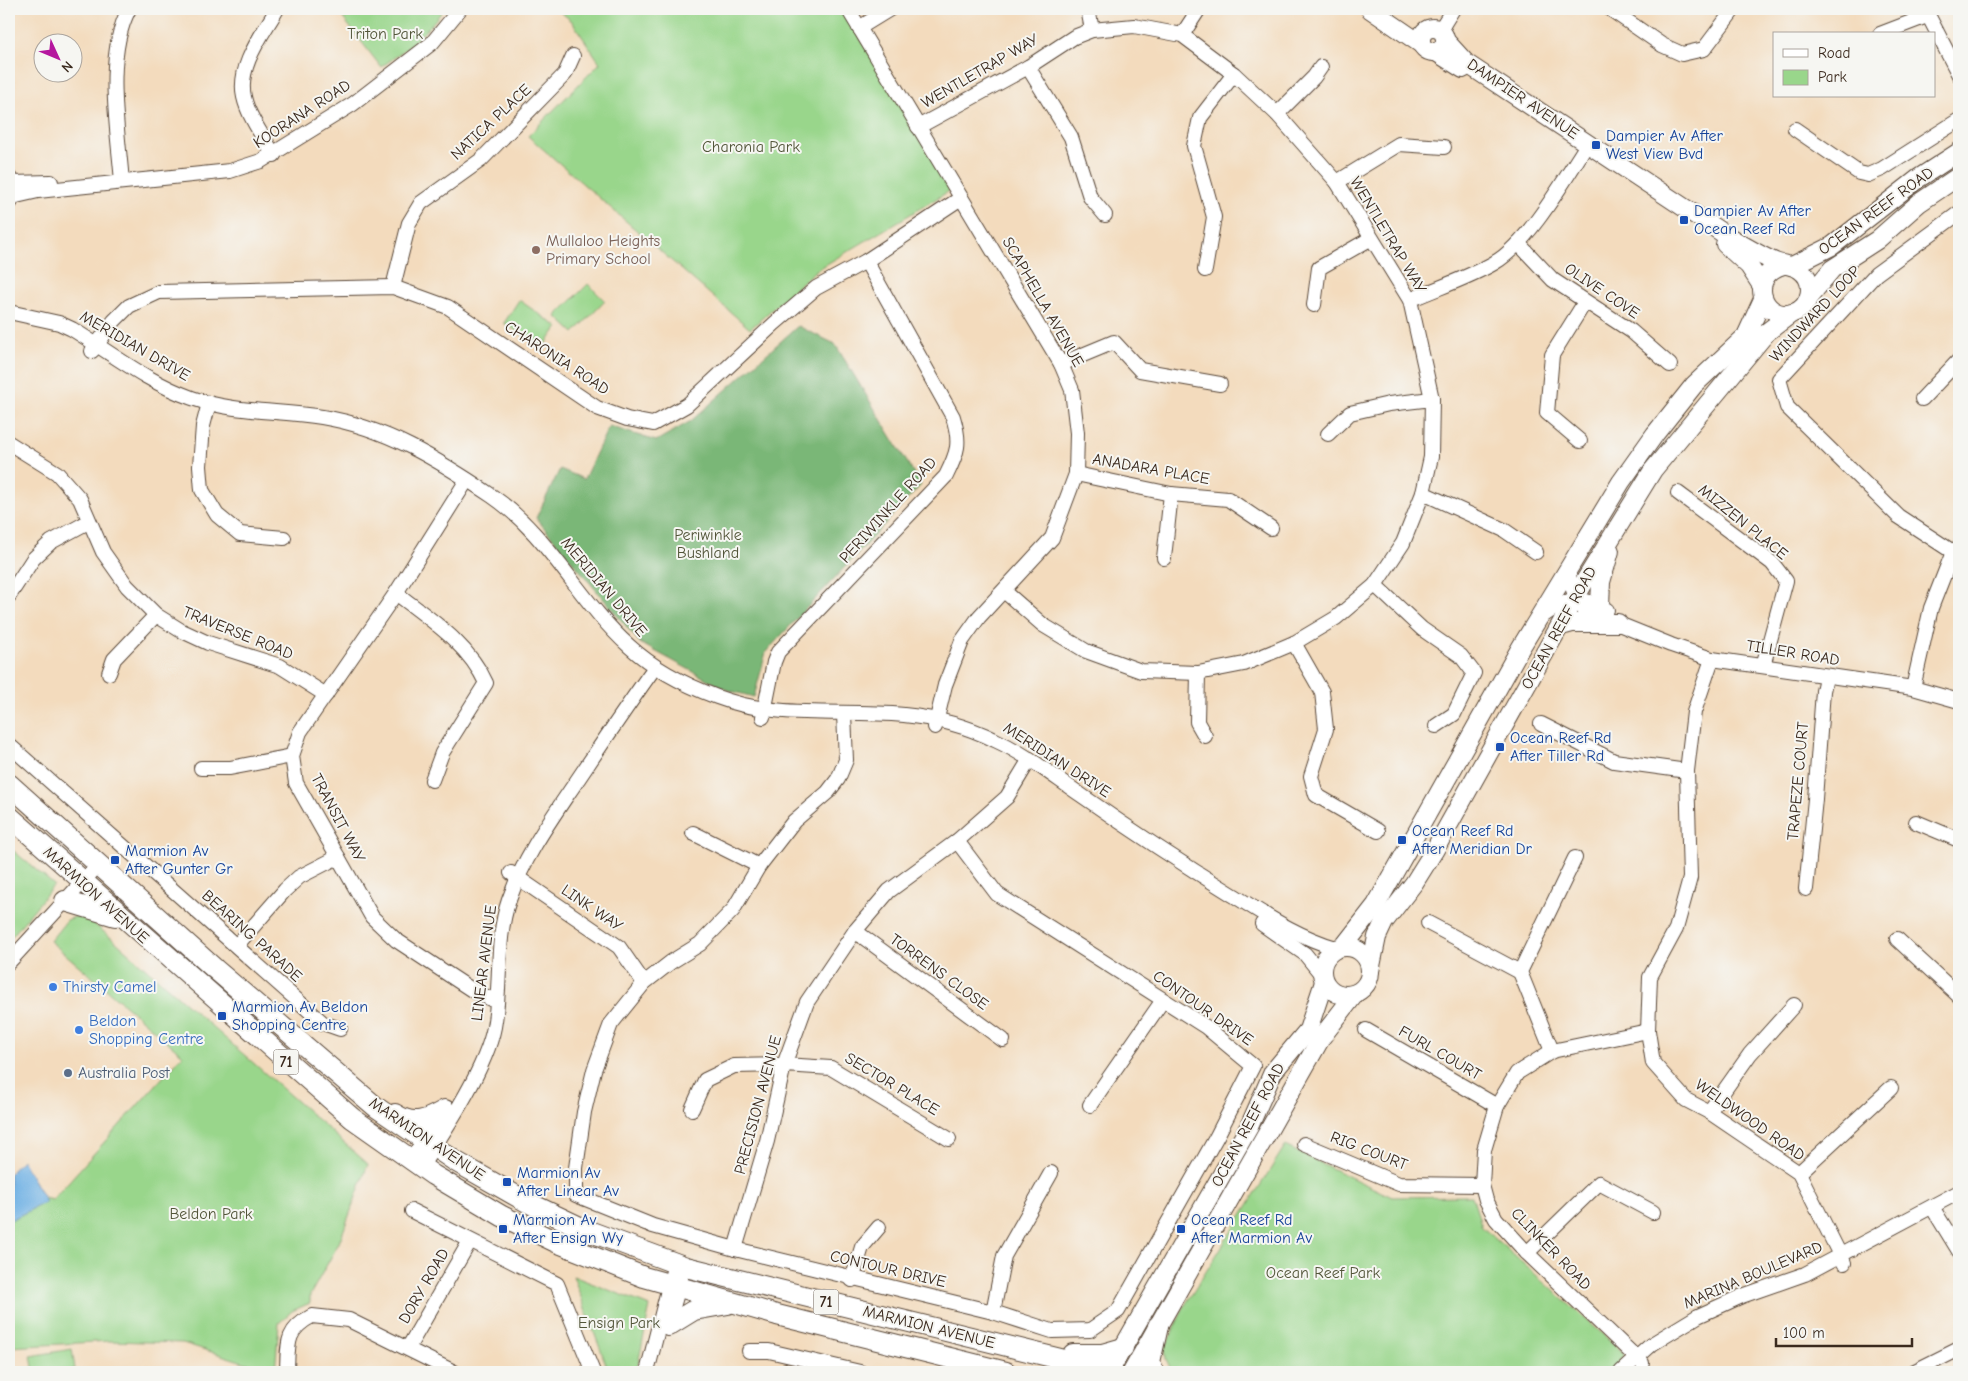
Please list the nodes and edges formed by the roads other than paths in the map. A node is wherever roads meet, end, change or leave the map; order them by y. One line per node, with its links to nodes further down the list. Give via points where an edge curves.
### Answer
1 (129, 9): 34 (street, via 114,67)
2 (277, 9): 31 (street, via 248,60 243,84 246,104)
3 (451, 9): 31 (street, KOORANA ROAD, via 429,37)
4 (460, 9): 31 (street, KOORANA ROAD, via 432,43 353,104)
5 (848, 9): 15 (street, SCAPHELLA AVENUE)
6 (890, 9): 15 (street)
7 (1088, 9): 16 (street)
8 (1199, 9): 18 (street)
9 (1370, 9): 19 (main road, DAMPIER AVENUE)
10 (1385, 9): 19 (main road, DAMPIER AVENUE)
11 (1453, 9): 19 (street)
12 (1610, 9): 13 (street, via 1662,45 1682,54 1704,49)
13 (1734, 9)
14 (1926, 12): 17 (street); 24 (street)
15 (859, 28): 27 (street, SCAPHELLA AVENUE)
16 (1092, 30): 18 (street, WENTLETRAP WAY, via 1134,26); 21 (street, WENTLETRAP WAY, via 1074,37)
17 (1884, 32)
18 (1182, 35): 23 (street, WENTLETRAP WAY)
19 (1434, 38): 29 (main road, DAMPIER AVENUE)
20 (573, 56): 45 (street, NATICA PLACE, via 566,74 481,160 421,203 409,223)
21 (1028, 67): 27 (street, WENTLETRAP WAY); 39 (street, via 1071,137 1090,197)
22 (1321, 67): 25 (street)
23 (1234, 74): 25 (street, WENTLETRAP WAY); 44 (street, via 1200,118 1194,146 1214,217)
24 (1959, 75)
25 (1277, 114): 35 (street, WENTLETRAP WAY)
26 (1959, 120): 28 (street, via 1868,175 1860,173)
27 (918, 127): 37 (street, SCAPHELLA AVENUE)
28 (1795, 129)
29 (1586, 146): 41 (street); 43 (main road, DAMPIER AVENUE, via 1759,255); 46 (main road, DAMPIER AVENUE, via 1734,251 1749,266)
30 (1444, 147): 35 (street, via 1399,144)
31 (272, 151): 34 (street, KOORANA ROAD, via 229,162)
32 (1959, 152): 43 (main road, OCEAN REEF ROAD, via 1919,178 1832,246)
33 (1959, 176): 47 (main road, OCEAN REEF ROAD, via 1919,203 1877,240 1832,269)
34 (122, 177): 36 (street, KOORANA ROAD, via 56,181)
35 (1337, 182): 40 (street, WENTLETRAP WAY)
36 (10, 194)
37 (961, 198): 42 (street, CHARONIA ROAD); 56 (street, SCAPHELLA AVENUE)
38 (1959, 214): 74 (street, WINDWARD LOOP, via 1876,274 1779,379 1787,407 1898,516)
39 (1105, 215)
40 (1370, 239): 48 (street, WENTLETRAP WAY); 50 (street, via 1319,268)
41 (1518, 243): 48 (street, via 1495,263); 49 (street, OLIVE COVE, via 1553,280)
42 (866, 260): 45 (street, CHARONIA ROAD, via 816,288 687,405 653,424 627,420 597,408 448,307); 98 (street, PERIWINKLE ROAD, via 953,417 958,433 958,453 946,476 778,652)
43 (1787, 266): 46 (main road, via 1769,272); 47 (main road, via 1799,269 1809,281)
44 (1205, 270)
45 (393, 286): 54 (street, CHARONIA ROAD, via 159,292 129,306)
46 (1762, 292): 52 (main road, via 1767,305 1778,313); 77 (main road, OCEAN REEF ROAD, via 1746,336 1694,385 1638,456)
47 (1809, 297): 52 (main road, via 1799,310)
48 (1410, 300): 59 (street, WENTLETRAP WAY)
49 (1585, 302): 57 (street, OLIVE COVE, via 1631,331); 63 (street, via 1552,355 1547,413)
50 (1314, 305)
51 (9, 312): 54 (street, MERIDIAN DRIVE, via 58,323)
52 (1792, 313): 71 (main road, OCEAN REEF ROAD, via 1768,332 1653,470)
53 (9, 320): 54 (street, MERIDIAN DRIVE, via 58,331)
54 (94, 347): 61 (street, MERIDIAN DRIVE)
55 (1959, 360): 60 (street)
56 (1061, 364): 58 (street, via 1114,342 1140,370); 65 (street, SCAPHELLA AVENUE, via 1072,390)
57 (1670, 365)
58 (1220, 384)
59 (1432, 399): 62 (street, via 1350,413); 67 (street, WENTLETRAP WAY, via 1431,457)
60 (1922, 399)
61 (208, 407): 66 (street, MERIDIAN DRIVE, via 316,416 361,425 390,435); 73 (street, via 200,466 202,490 217,516 240,534)
62 (1328, 434)
63 (1580, 441)
64 (9, 443): 70 (street, TRAVERSE ROAD, via 57,473 80,499)
65 (1076, 474): 69 (street, ANADARA PLACE); 79 (street, SCAPHELLA AVENUE, via 1052,538)
66 (465, 483): 80 (street, TRANSIT WAY); 91 (street, MERIDIAN DRIVE, via 505,505 531,530 614,631)
67 (1423, 493): 75 (street, via 1504,530); 78 (street, WENTLETRAP WAY, via 1403,543)
68 (1678, 493): 90 (street, MIZZEN PLACE, via 1772,563 1786,581)
69 (1171, 494): 72 (street, ANADARA PLACE, via 1228,499); 76 (street)
70 (88, 522): 81 (street, via 51,542 33,559); 84 (street, TRAVERSE ROAD, via 103,552 127,586)
71 (1618, 526): 82 (main road, OCEAN REEF ROAD); 83 (main road, via 1601,582)
72 (1271, 528)
73 (284, 538)
74 (1956, 549): 95 (street, via 1931,608)
75 (1536, 552)
76 (1164, 558)
77 (1568, 569): 82 (street, via 1569,583); 85 (main road, OCEAN REEF ROAD)
78 (1375, 585): 88 (street, WENTLETRAP WAY, via 1336,618); 102 (street, via 1422,629 1461,656 1474,673 1454,714)
79 (1004, 591): 93 (street, WENTLETRAP WAY, via 1043,624 1086,651 1141,671); 100 (street, SCAPHELLA AVENUE, via 962,641 945,685)
80 (396, 593): 96 (street, TRANSIT WAY); 109 (street, via 452,638 478,665 486,682 442,753)
81 (9, 596)
82 (1576, 599): 83 (street, TILLER ROAD); 85 (street, via 1569,599); 86 (street, TILLER ROAD, via 1584,610); 87 (main road, OCEAN REEF ROAD)
83 (1600, 606): 86 (street, TILLER ROAD)
84 (156, 614): 92 (street, via 114,659); 96 (street, TRAVERSE ROAD, via 208,643 280,666)
85 (1538, 620): 130 (main road, OCEAN REEF ROAD, via 1376,905)
86 (1621, 624): 87 (main road, via 1572,623); 89 (street, TILLER ROAD)
87 (1561, 626): 132 (main road, OCEAN REEF ROAD, via 1425,865 1384,922 1376,937)
88 (1294, 643): 93 (street, WENTLETRAP WAY, via 1244,664); 113 (street, via 1322,692 1326,730 1311,776 1316,795)
89 (1712, 659): 90 (street, TILLER ROAD); 108 (street, WELDWOOD ROAD, via 1694,712)
90 (1763, 666): 94 (street, TILLER ROAD)
91 (649, 667): 98 (street, MERIDIAN DRIVE, via 718,698); 121 (street, LINEAR AVENUE)
92 (109, 673)
93 (1198, 673): 103 (street, via 1197,722)
94 (1826, 677): 95 (street, TILLER ROAD); 123 (street, TRAPEZE COURT)
95 (1913, 688): 97 (street, TILLER ROAD)
96 (326, 695): 105 (street, TRANSIT WAY, via 300,732)
97 (1959, 701)
98 (763, 713): 99 (street, MERIDIAN DRIVE, via 784,712)
99 (845, 719): 100 (street, MERIDIAN DRIVE); 120 (street, CONTOUR DRIVE, via 846,760 838,778 828,792 794,821)
100 (936, 724): 106 (street, MERIDIAN DRIVE)
101 (1541, 724): 108 (street, via 1614,761)
102 (1436, 726)
103 (1205, 736)
104 (9, 745): 129 (street, BEARING PARADE)
105 (292, 756): 107 (street, via 230,768); 117 (street, TRANSIT WAY, via 296,783)
106 (1028, 763): 116 (street, PRECISION AVENUE, via 1007,797); 130 (street, MERIDIAN DRIVE, via 1291,931); 134 (street, MERIDIAN DRIVE, via 1123,834 1293,944 1310,959)
107 (201, 768)
108 (1686, 771): 143 (street, WELDWOOD ROAD, via 1690,878 1676,929 1650,977)
109 (432, 780)
110 (9, 784): 119 (highway, MARMION AVENUE / 71)
111 (9, 816): 122 (highway, MARMION AVENUE / 71)
112 (1916, 822): 115 (street)
113 (1378, 831)
114 (693, 833): 120 (street)
115 (1959, 840)
116 (957, 841): 127 (street, PRECISION AVENUE, via 889,891); 138 (street, CONTOUR DRIVE, via 997,894)
117 (338, 857): 129 (street, via 299,877); 139 (street, TRANSIT WAY, via 372,917 396,940)
118 (1575, 858): 133 (street)
119 (99, 864): 122 (street); 147 (highway, MARMION AVENUE / 71)
120 (759, 866): 135 (street, CONTOUR DRIVE, via 733,910 707,937)
121 (514, 876): 135 (street, LINK WAY, via 619,947); 139 (street, LINEAR AVENUE, via 502,895 495,924)
122 (82, 882): 124 (street); 125 (highway, MARMION AVENUE / 71)
123 (1806, 889)
124 (65, 900): 125 (highway); 131 (street)
125 (124, 919): 157 (highway, MARMION AVENUE / 71, via 352,1118)
126 (1428, 923): 133 (street)
127 (855, 932): 144 (street, TORRENS CLOSE); 146 (street, PRECISION AVENUE, via 807,1002)
128 (1897, 939): 137 (street)
129 (237, 945): 141 (street, BEARING PARADE, via 323,1023)
130 (1340, 947): 132 (main road, via 1352,947 1365,956); 134 (main road, via 1324,959)
131 (9, 962)
132 (1370, 971): 136 (main road, via 1366,985)
133 (1520, 972): 145 (street)
134 (1323, 978): 136 (main road, via 1334,992); 181 (main road, OCEAN REEF ROAD, via 1308,1030 1273,1072 1249,1127)
135 (644, 983): 168 (street, CONTOUR DRIVE, via 611,1024 594,1070 584,1112 576,1168 576,1195 653,1226)
136 (1355, 994): 178 (main road, OCEAN REEF ROAD, via 1321,1038)
137 (1959, 996)
138 (1163, 1000): 149 (street); 176 (street, CONTOUR DRIVE, via 1206,1027 1253,1066 1217,1136 1118,1311 1090,1330 1052,1331)
139 (493, 1001): 151 (street, LINEAR AVENUE, via 477,1051); 155 (street, LINEAR AVENUE, via 494,1027 484,1056)
140 (1794, 1005): 153 (street, via 1750,1054)
141 (340, 1029)
142 (1366, 1030): 150 (street, FURL COURT)
143 (1648, 1032): 145 (street, CLINKER ROAD); 153 (street, WELDWOOD ROAD, via 1653,1063 1686,1100)
144 (1002, 1040)
145 (1552, 1051): 150 (street, CLINKER ROAD, via 1517,1073)
146 (784, 1065): 152 (street, SECTOR PLACE, via 734,1066 705,1080); 154 (street, SECTOR PLACE, via 831,1068); 168 (street, PRECISION AVENUE, via 767,1141)
147 (340, 1078): 151 (highway, via 348,1078 409,1121 422,1122); 155 (highway, MARMION AVENUE / 71)
148 (1891, 1088): 159 (street)
149 (1090, 1104)
150 (1497, 1106): 160 (street, CLINKER ROAD, via 1484,1150)
151 (445, 1110): 155 (street, LINEAR AVENUE)
152 (692, 1110)
153 (1709, 1112): 159 (street, WELDWOOD ROAD)
154 (949, 1139)
155 (429, 1144): 157 (street, LINEAR AVENUE); 172 (highway, MARMION AVENUE / 71, via 546,1211 586,1230)
156 (1304, 1144): 160 (street, RIG COURT, via 1399,1184)
157 (416, 1163): 174 (highway, MARMION AVENUE / 71, via 502,1216 556,1242)
158 (1051, 1173): 176 (street, via 1004,1256)
159 (1799, 1173): 171 (street, WELDWOOD ROAD)
160 (1482, 1186): 170 (street, CLINKER ROAD, via 1496,1219)
161 (1959, 1192): 163 (street, MARINA BOULEVARD)
162 (1959, 1201): 163 (street, MARINA BOULEVARD)
163 (1934, 1210): 169 (street); 171 (street, MARINA BOULEVARD)
164 (412, 1211): 167 (street)
165 (1653, 1212): 170 (street, via 1599,1183)
166 (879, 1227): 173 (street, via 862,1247)
167 (470, 1241): 180 (street, DORY ROAD); 188 (street, via 557,1284)
168 (735, 1250): 173 (street, CONTOUR DRIVE)
169 (1959, 1250)
170 (1527, 1253): 184 (street, CLINKER ROAD)
171 (1843, 1260): 184 (street, MARINA BOULEVARD, via 1718,1306 1676,1328)
172 (680, 1265): 174 (street); 179 (highway, MARMION AVENUE / 71)
173 (852, 1280): 176 (street, CONTOUR DRIVE)
174 (673, 1286): 175 (highway, MARMION AVENUE / 71); 177 (street); 189 (street)
175 (732, 1303): 177 (highway, via 694,1310); 192 (highway, MARMION AVENUE / 71)
176 (992, 1312)
177 (668, 1326): 190 (street)
178 (1158, 1326): 194 (main road, OCEAN REEF ROAD); 195 (highway, via 1150,1362)
179 (966, 1336): 181 (highway, via 994,1334 1085,1355 1111,1353); 193 (highway, MARMION AVENUE / 71)
180 (408, 1348): 186 (street, via 349,1320 312,1316 293,1330 288,1342); 187 (street)
181 (1123, 1348): 193 (main road, OCEAN REEF ROAD)
182 (1959, 1349): 197 (street)
183 (749, 1351): 185 (street, via 769,1351)
184 (1637, 1364): 196 (street, MARINA BOULEVARD)
185 (818, 1367): 191 (street)
186 (287, 1372)
187 (454, 1372)
188 (593, 1372)
189 (647, 1372)
190 (655, 1372)
191 (860, 1372)
192 (1006, 1372)
193 (1111, 1372)
194 (1132, 1372)
195 (1154, 1372)
196 (1621, 1372)
197 (1913, 1372)

